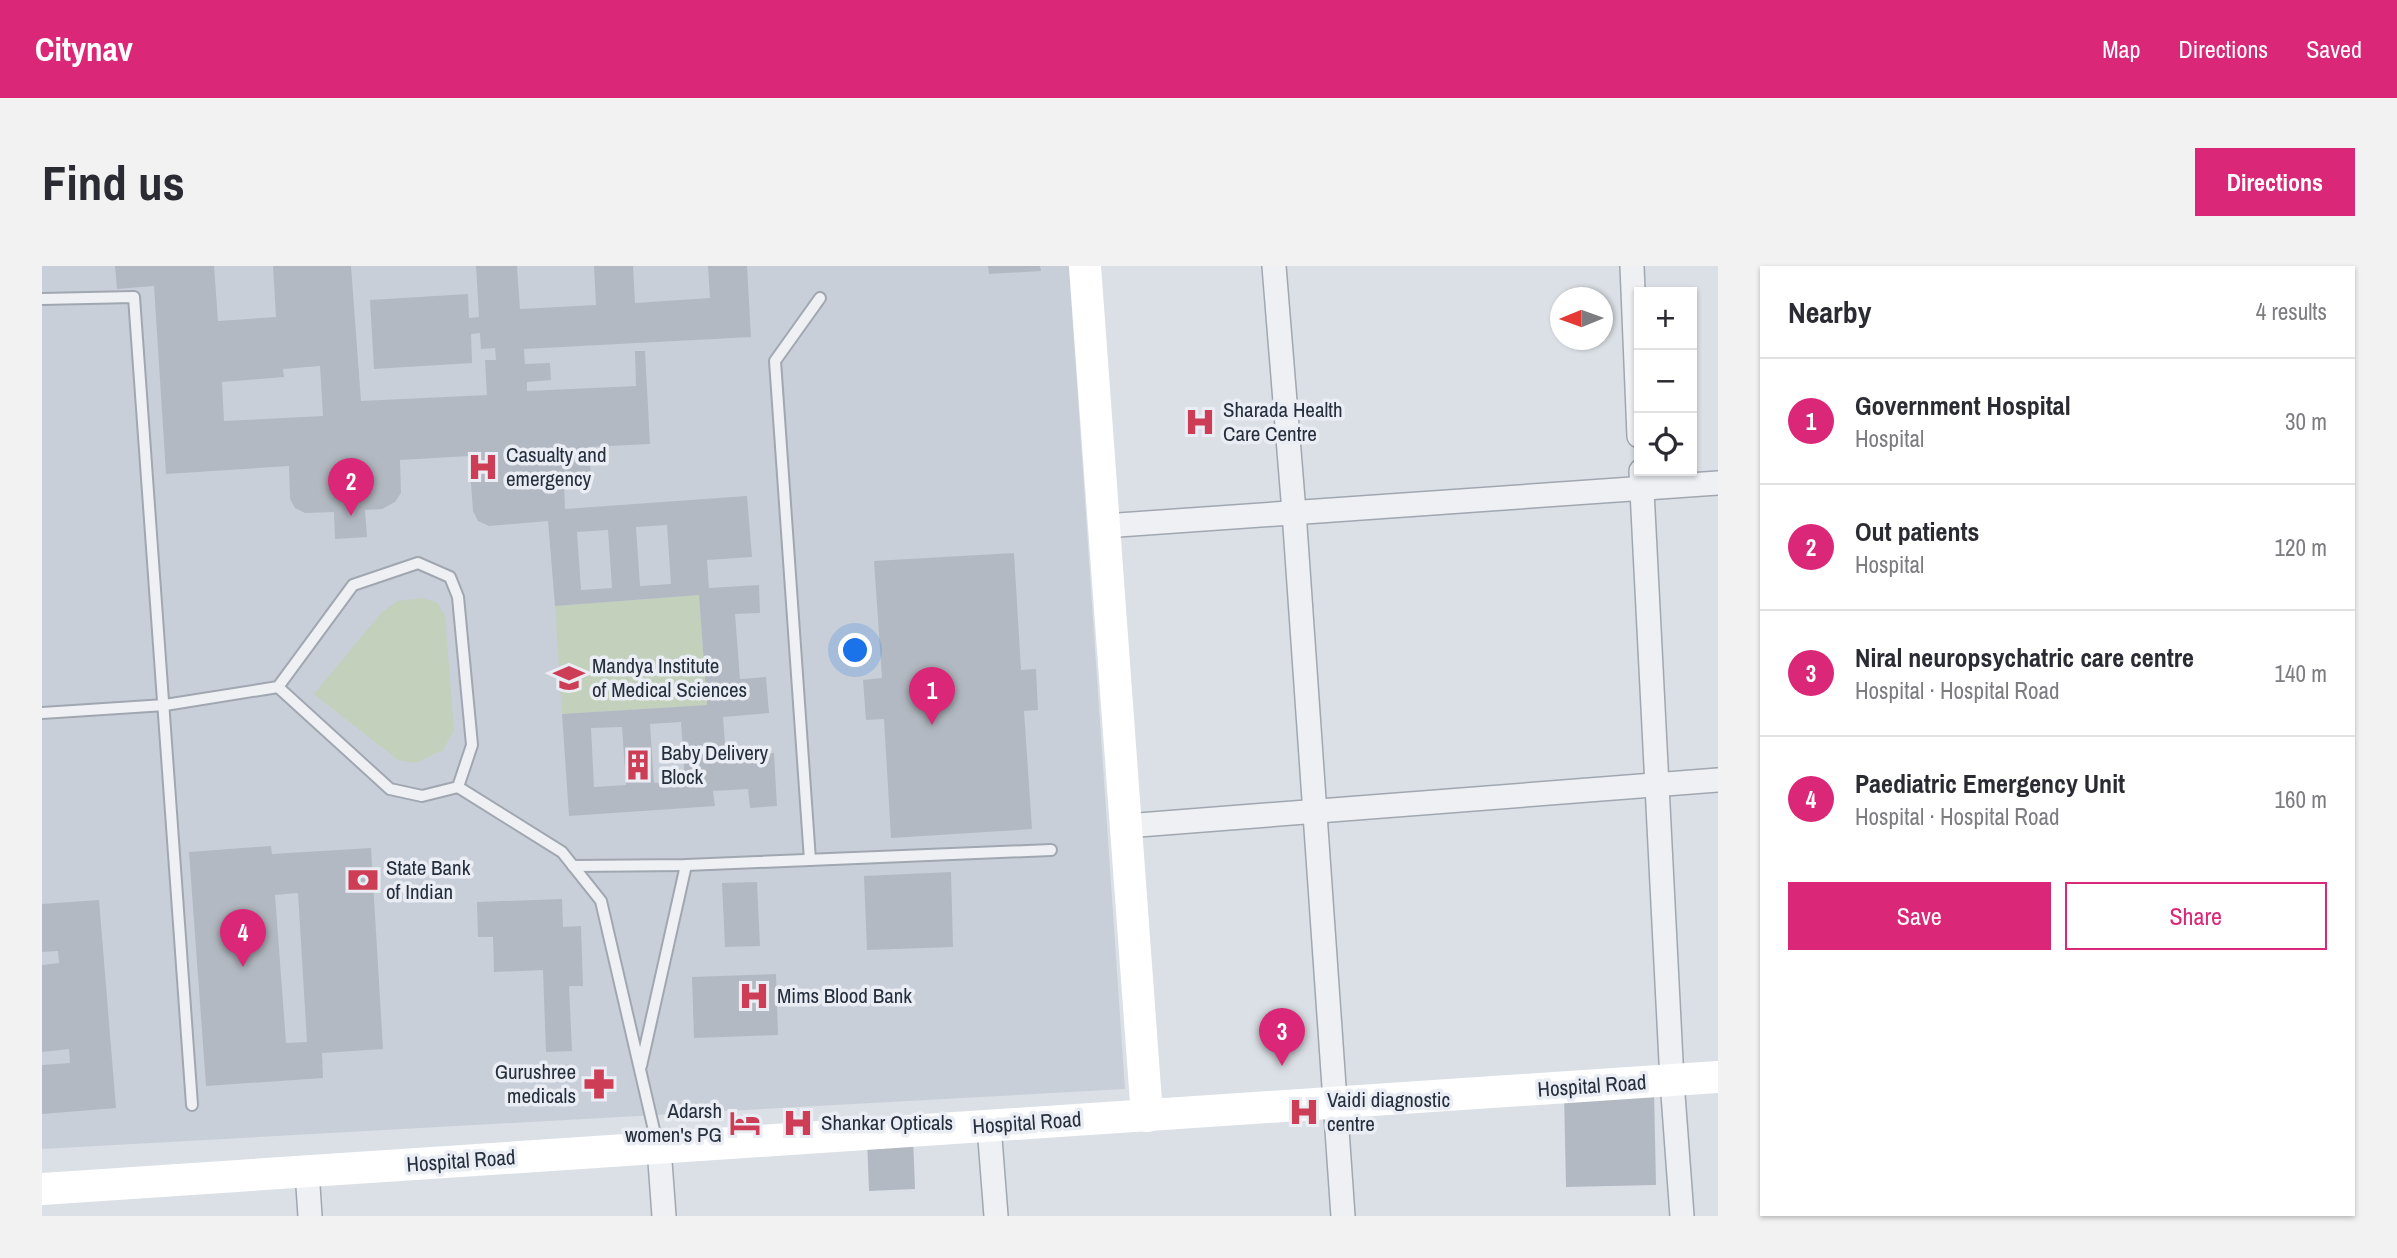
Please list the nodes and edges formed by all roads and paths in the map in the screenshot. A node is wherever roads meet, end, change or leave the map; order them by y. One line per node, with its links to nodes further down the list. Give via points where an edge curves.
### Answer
1 (1085, 266): 10 (street)
2 (1274, 266): 9 (street)
3 (1632, 266): 6 (street)
4 (820, 298): 20 (lane, via 775,360)
5 (42, 299): 12 (lane, via 134,297)
6 (1638, 413)
7 (1641, 479): 8 (street); 9 (street); 15 (street)
8 (1718, 483)
9 (1294, 512): 10 (street); 17 (street)
10 (1104, 526): 18 (street)
11 (278, 687): 12 (lane); 16 (lane, via 390,789 422,796); 16 (lane, via 353,585 418,564 450,578 458,597 472,745)
12 (165, 705): 13 (lane); 27 (lane)
13 (42, 713)
14 (1718, 780): 15 (street)
15 (1657, 784): 17 (street); 25 (street)
16 (458, 787): 22 (lane, via 562,852)
17 (1314, 811): 18 (street); 26 (street)
18 (1126, 826): 28 (street)
19 (1051, 850): 20 (lane)
20 (810, 860): 21 (lane)
21 (685, 865): 22 (lane); 23 (lane)
22 (573, 866): 23 (lane, via 601,901)
23 (640, 1069): 30 (lane)
24 (1718, 1077): 25 (street, Hospital Road)
25 (1672, 1081): 26 (street, Hospital Road); 37 (street)
26 (1334, 1103): 28 (street, Hospital Road); 36 (street)
27 (192, 1105)
28 (1147, 1116): 29 (street, Hospital Road)
29 (989, 1126): 30 (street, Hospital Road); 35 (street)
30 (659, 1148): 31 (street, Hospital Road); 34 (street)
31 (307, 1171): 32 (street, Hospital Road); 33 (street)
32 (42, 1189)
33 (310, 1216)
34 (664, 1216)
35 (996, 1216)
36 (1343, 1216)
37 (1682, 1216)

